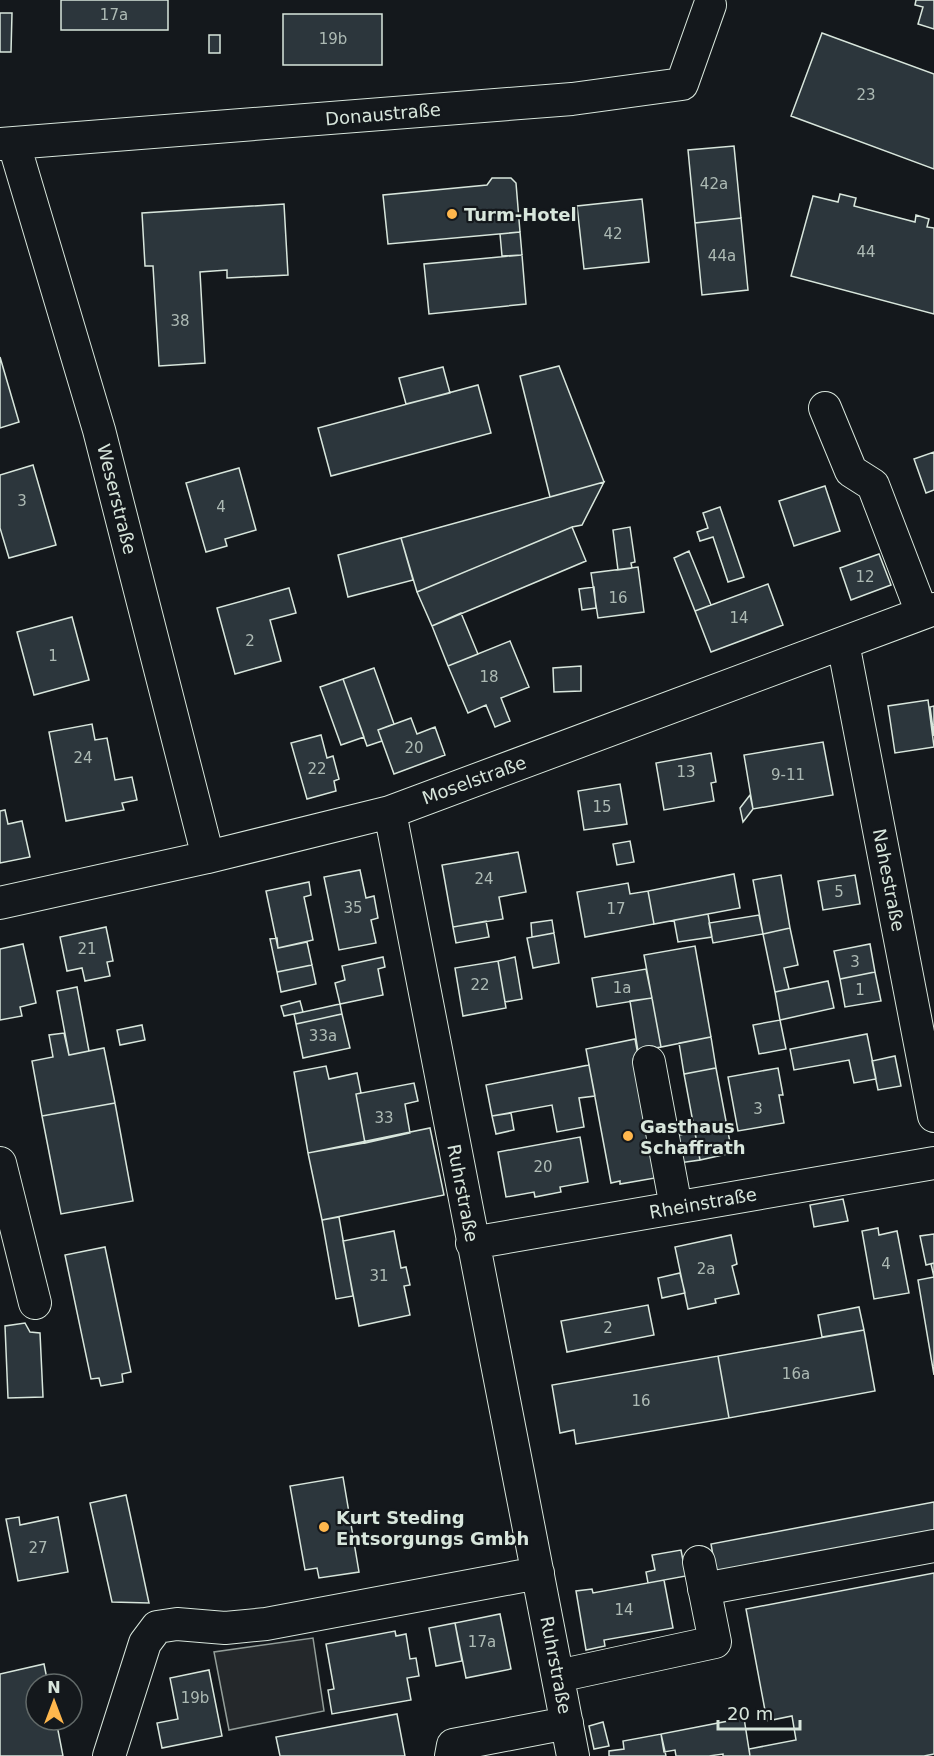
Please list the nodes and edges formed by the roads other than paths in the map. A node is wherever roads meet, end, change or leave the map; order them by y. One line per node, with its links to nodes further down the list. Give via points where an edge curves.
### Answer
1 (710, 5): 2 (street, Donaustraße, via 682,84 572,99)
2 (7, 144): 7 (street, Weserstraße, via 99,430)
3 (825, 408): 4 (street, via 851,471 873,485)
4 (928, 611): 5 (street, Moselstraße)
5 (843, 643): 6 (street, Moselstraße); 10 (street, Nahestraße)
6 (390, 812): 7 (street, Moselstraße); 14 (street, Ruhrstraße)
7 (208, 857): 8 (street, Moselstraße)
8 (0, 903)
9 (649, 1062): 13 (street)
10 (934, 1116)
11 (0, 1163): 15 (street)
12 (934, 1163): 13 (street, Rheinstraße)
13 (676, 1207): 14 (street, Rheinstraße)
14 (472, 1243): 17 (street, Ruhrstraße)
15 (35, 1303)
16 (934, 1546): 18 (street, via 702,1576 715,1642)
17 (538, 1573): 18 (street, Ruhrstraße); 20 (street, via 267,1623 225,1628 177,1623 157,1627 145,1643)
18 (558, 1676): 19 (street, Ruhrstraße)
19 (567, 1723): 21 (street, via 453,1745); 22 (street, Ruhrstraße)
20 (109, 1756)
21 (451, 1756)
22 (573, 1756)

